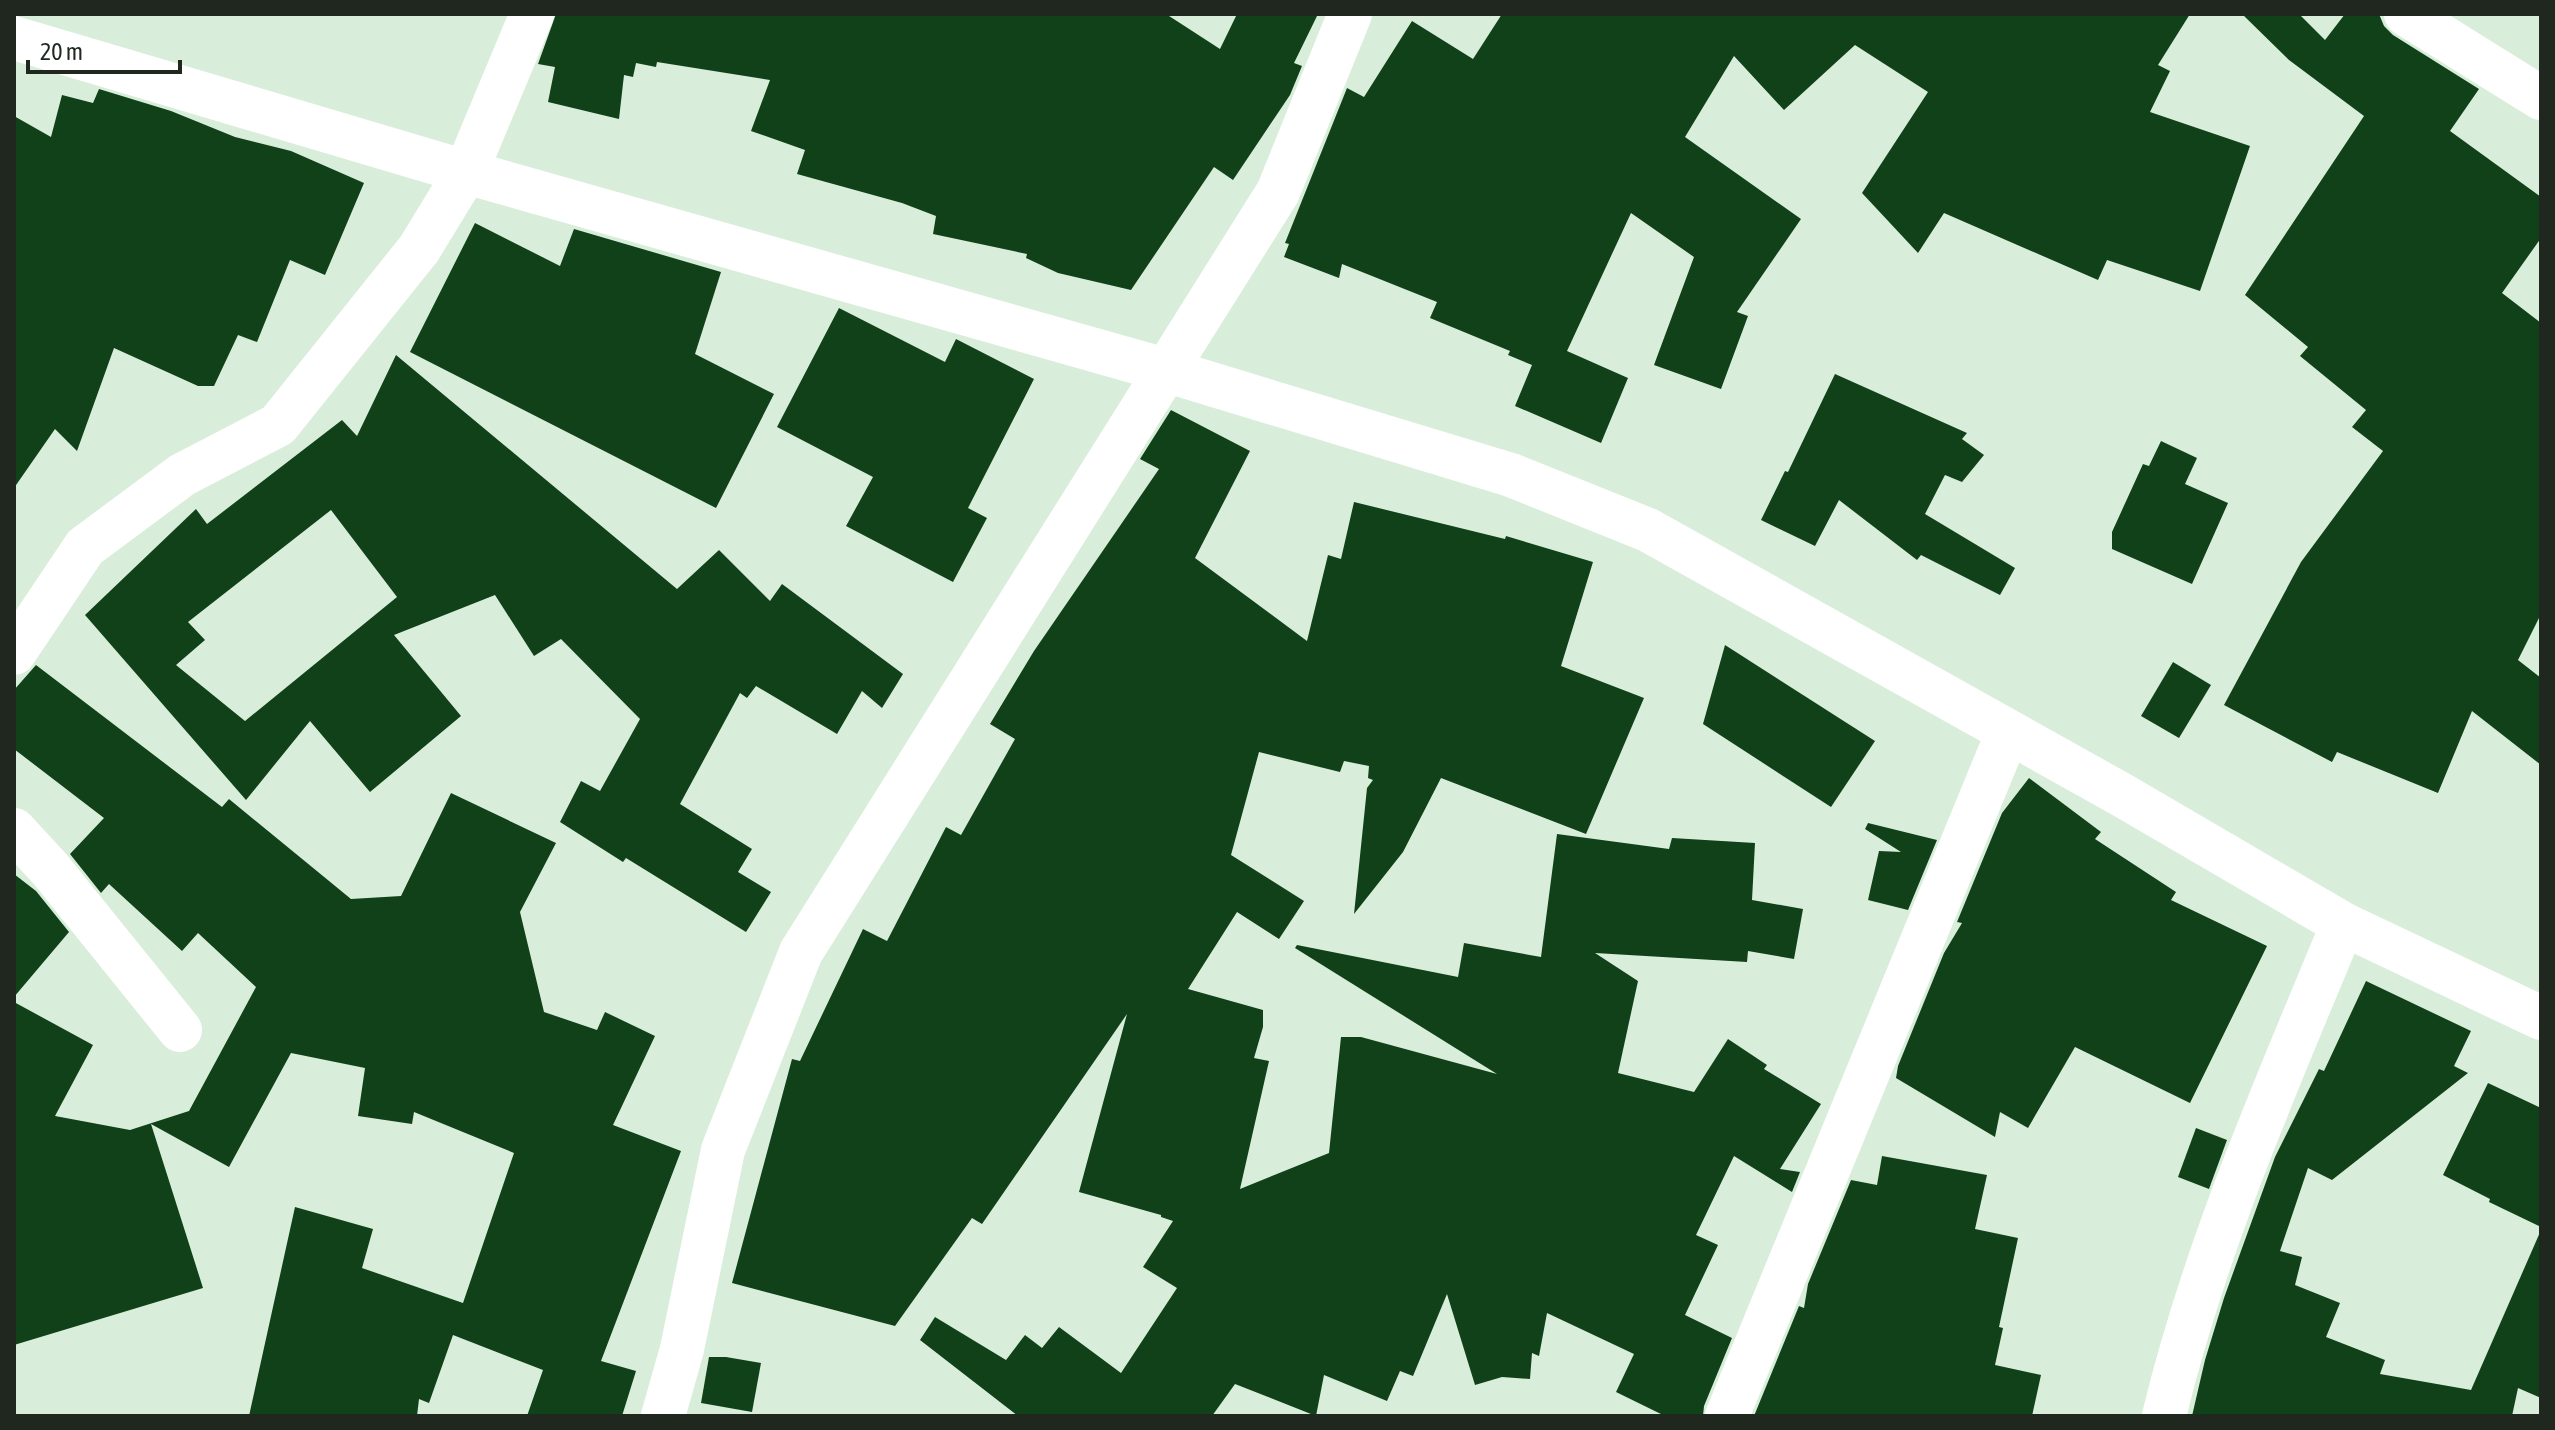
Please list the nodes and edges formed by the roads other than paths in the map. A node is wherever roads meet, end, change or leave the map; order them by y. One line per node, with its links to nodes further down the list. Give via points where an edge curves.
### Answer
1 (532, 14): 6 (street)
2 (1350, 14): 7 (street, via 1278,192)
3 (2406, 14): 5 (street)
4 (14, 38): 6 (street)
5 (2541, 98)
6 (466, 172): 7 (street); 8 (street, via 419,249 278,425 182,475 85,547)
7 (1165, 370): 9 (street, via 1511,475 1648,530); 14 (street, via 801,952 723,1150)
8 (14, 653)
9 (2008, 732): 11 (street); 15 (street)
10 (14, 830): 13 (street)
11 (2343, 924): 12 (street); 16 (street, via 2236,1181)
12 (2541, 1018)
13 (180, 1030)
14 (663, 1416)
15 (1727, 1416)
16 (2164, 1416)

